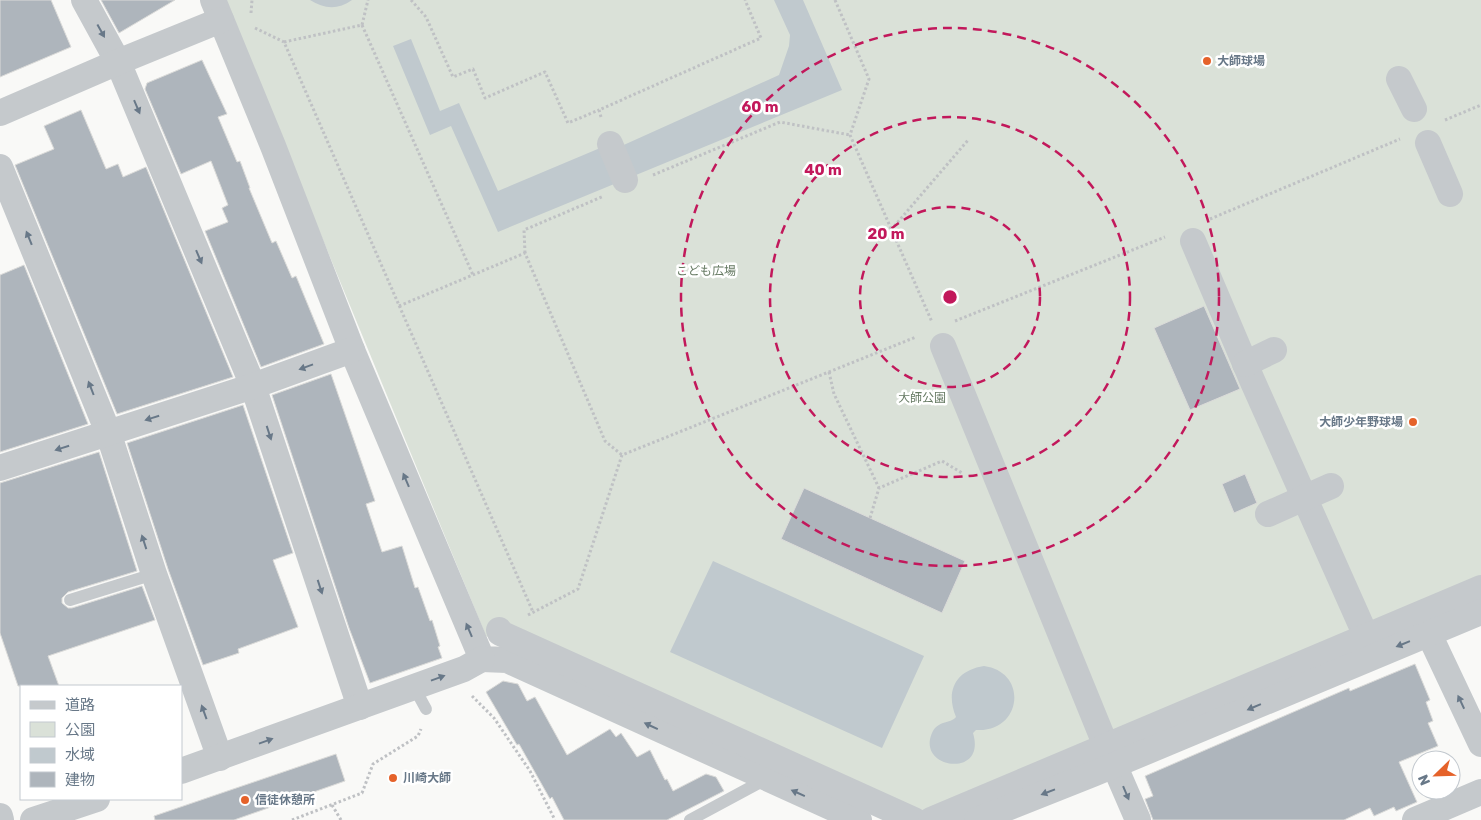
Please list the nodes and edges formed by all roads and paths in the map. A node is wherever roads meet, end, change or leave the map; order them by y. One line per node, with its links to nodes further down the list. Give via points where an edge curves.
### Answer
1 (84, 0): 10 (street, one-way to 10)
2 (368, 0): 8 (path)
3 (411, 0): 13 (path, via 426,17 453,77 472,69 485,98 545,72 568,123)
4 (744, 0): 13 (path, via 761,38)
5 (835, 0): 15 (path, via 869,79)
6 (217, 10): 10 (street); 28 (street)
7 (250, 25): 9 (path)
8 (362, 25): 9 (path); 25 (path)
9 (284, 42): 26 (path)
10 (118, 62): 14 (street); 32 (street, one-way to 32)
11 (1398, 79): 12 (street)
12 (1414, 109)
13 (599, 110): 18 (path)
14 (0, 113)
15 (850, 135): 20 (path, via 780,122); 22 (path)
16 (970, 139): 22 (path)
17 (1416, 140): 21 (street); 23 (path)
18 (610, 144): 20 (street)
19 (0, 167): 33 (street, one-way to 19)
20 (626, 183): 24 (path, via 524,230)
21 (1450, 194)
22 (891, 230): 27 (path)
23 (1190, 235): 27 (path); 30 (street)
24 (525, 253): 25 (path); 34 (path, via 604,441)
25 (474, 275): 26 (path)
26 (398, 306): 45 (path)
27 (939, 338): 31 (path); 55 (street)
28 (352, 350): 32 (street, one-way to 32); 50 (street, one-way to 28)
29 (1274, 350): 30 (street)
30 (1245, 364): 39 (street)
31 (829, 372): 34 (path); 38 (path, via 834,394)
32 (254, 386): 33 (street, one-way to 33); 53 (street, one-way to 53)
33 (108, 432): 35 (street, one-way to 35); 42 (street, one-way to 33)
34 (622, 455): 45 (path, via 578,589)
35 (0, 468)
36 (965, 474): 38 (path, via 942,461)
37 (1331, 486): 39 (street)
38 (879, 488): 41 (path)
39 (1304, 498): 40 (street); 49 (street)
40 (1268, 514)
41 (870, 518)
42 (154, 574): 44 (lane); 56 (street, one-way to 42)
43 (1481, 588): 49 (street)
44 (70, 600)
45 (533, 612): 47 (path)
46 (1481, 612): 48 (street)
47 (499, 630): 71 (street)
48 (1430, 634): 54 (street, one-way to 48); 55 (street, one-way to 55)
49 (1366, 636): 55 (street)
50 (482, 659): 52 (street, one-way to 50); 58 (street, one-way to 50, via 507,660)
51 (470, 693): 68 (path, via 494,718 530,771)
52 (420, 698): 53 (street); 61 (path, via 418,736 373,764 362,793)
53 (360, 707): 56 (street, one-way to 53)
54 (1481, 744)
55 (1110, 756): 72 (street); 73 (street, one-way to 73); 74 (street, one-way to 74)
56 (220, 758): 57 (street)
57 (182, 770)
58 (766, 779): 62 (street, one-way to 58); 69 (lane)
59 (1481, 792): 75 (street)
60 (94, 800): 65 (street)
61 (332, 805): 66 (path); 67 (path)
62 (827, 812): 70 (street)
63 (0, 816): 64 (street)
64 (1, 820)
65 (33, 820)
66 (292, 820)
67 (341, 820)
68 (555, 820)
69 (690, 820)
70 (859, 820)
71 (914, 820)
72 (931, 820)
73 (977, 820)
74 (1138, 820)
75 (1414, 820)

